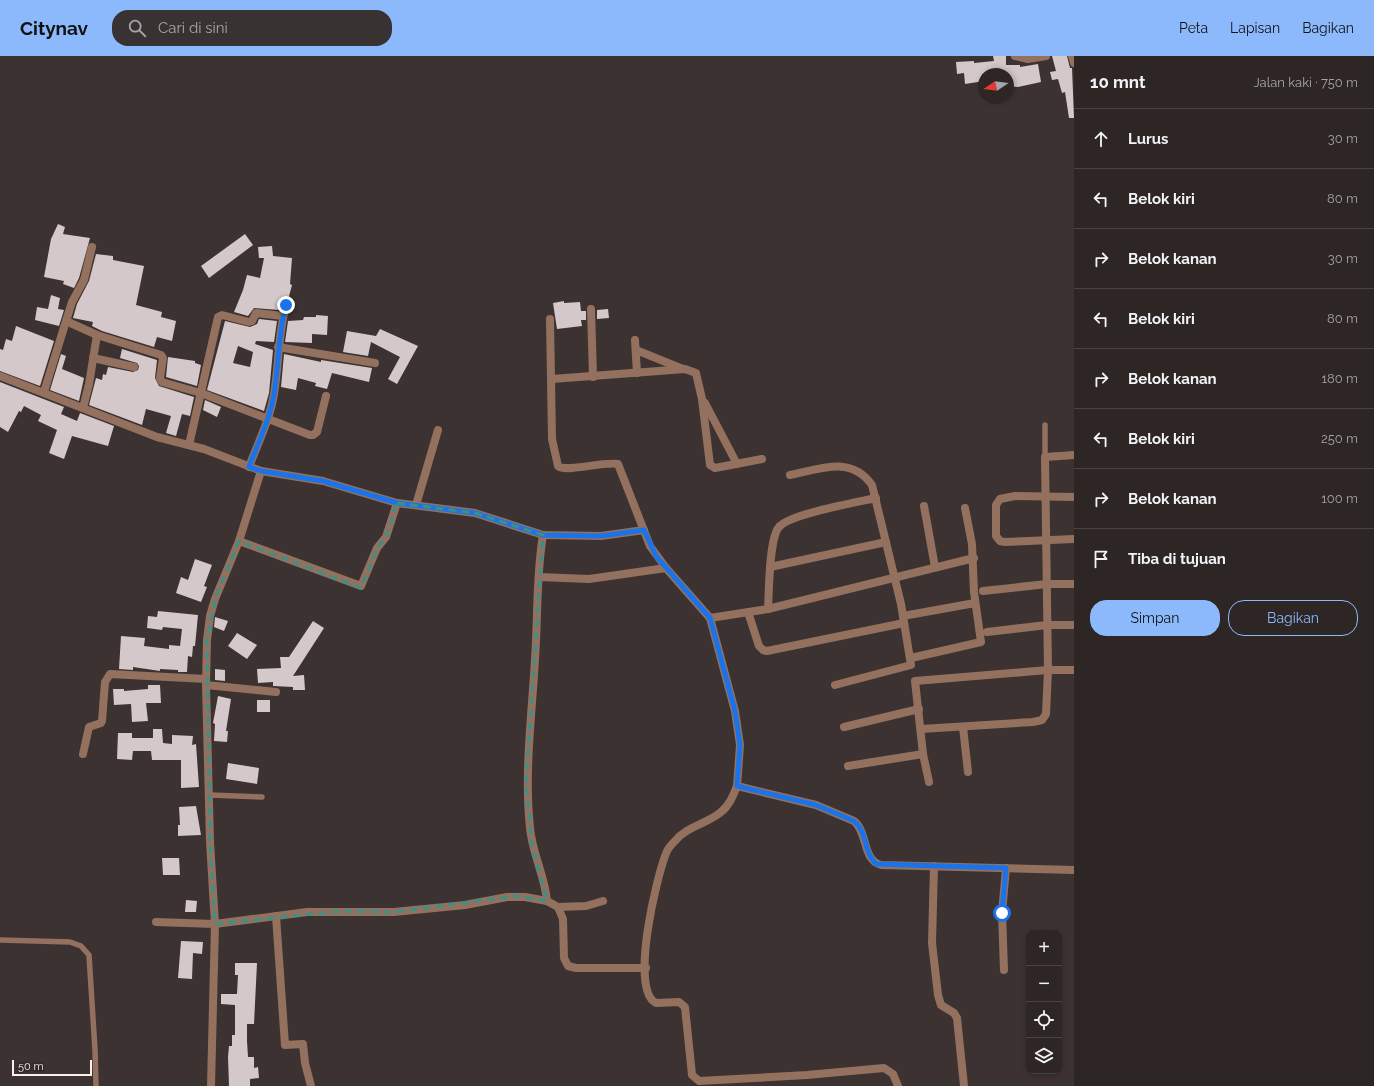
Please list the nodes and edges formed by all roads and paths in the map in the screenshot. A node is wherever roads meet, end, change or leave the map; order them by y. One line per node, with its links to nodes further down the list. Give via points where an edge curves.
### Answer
1 (1015, 56): 2 (street, via 1028,59)
2 (1046, 56)
3 (1072, 56): 4 (street)
4 (1074, 64)
5 (92, 247): 10 (street, via 84,280 72,302)
6 (286, 305): 8 (street)
7 (591, 309): 21 (street)
8 (283, 316): 13 (street); 24 (street, via 256,313 249,322 220,316)
9 (550, 319): 22 (street)
10 (66, 321): 11 (street); 23 (street)
11 (96, 335): 15 (street); 24 (street, via 161,355 162,382)
12 (634, 340): 14 (street)
13 (278, 347): 16 (street); 28 (street, via 274,393)
14 (636, 350): 18 (street); 19 (street)
15 (93, 358): 17 (street); 27 (street)
16 (375, 363)
17 (134, 367)
18 (686, 369): 19 (street); 26 (street, via 695,372)
19 (637, 373): 21 (street)
20 (0, 376): 23 (street)
21 (593, 377): 22 (street)
22 (552, 379): 46 (street, via 552,439 558,466 566,470 591,465 618,464)
23 (44, 392): 27 (street)
24 (201, 394): 28 (street); 31 (street)
25 (326, 396): 28 (street, via 317,432 313,435)
26 (702, 399): 35 (street); 35 (street, via 710,465 715,468)
27 (83, 408): 31 (street, via 157,436)
28 (268, 418): 36 (street)
29 (1045, 425): 33 (lane)
30 (438, 430): 43 (street)
31 (189, 445): 36 (street)
32 (1074, 455): 33 (street)
33 (1045, 457): 41 (street)
34 (762, 459): 35 (street)
35 (737, 464)
36 (249, 467): 37 (street)
37 (261, 471): 42 (street, via 323,481); 49 (street)
38 (790, 475): 40 (street, via 846,466 865,474)
39 (1074, 497): 41 (street)
40 (876, 498): 51 (street); 54 (street, via 818,510 779,526 775,534)
41 (1045, 498): 50 (street); 50 (street, via 1016,496 1000,499 996,504 996,536 1005,542)
42 (397, 503): 43 (street); 49 (street, via 386,537 378,548 361,586)
43 (416, 505): 47 (street, via 475,513)
44 (924, 506): 53 (street)
45 (965, 508): 52 (street)
46 (644, 530): 47 (street, via 601,536); 55 (street, via 650,546)
47 (543, 535): 57 (street)
48 (1074, 539): 50 (street)
49 (239, 540): 72 (street, via 210,616)
50 (1047, 540): 58 (street)
51 (886, 542): 54 (street); 56 (street)
52 (974, 558): 53 (street); 61 (street)
53 (935, 566): 56 (street)
54 (770, 567): 62 (street)
55 (666, 568): 57 (street, via 589,579); 64 (street)
56 (894, 576): 62 (street); 65 (street)
57 (539, 577): 90 (street, via 526,783 532,846 546,888)
58 (1047, 584): 59 (street); 60 (street); 66 (street)
59 (1074, 584)
60 (983, 591)
61 (975, 603): 65 (street); 69 (street, via 980,642)
62 (768, 609): 63 (street)
63 (748, 612): 64 (street); 65 (street, via 759,646 767,651)
64 (710, 618): 84 (street, via 735,711 740,745)
65 (903, 619): 69 (street)
66 (1047, 625): 67 (street); 68 (street); 70 (street)
67 (1074, 625)
68 (987, 632)
69 (911, 658): 73 (street, via 912,665)
70 (1048, 670): 71 (street); 75 (street, via 915,681); 77 (street, via 1047,707 1042,720)
71 (1074, 670)
72 (206, 682): 74 (street); 79 (street, via 110,674 105,682 102,721 89,727); 85 (street)
73 (834, 685)
74 (276, 692)
75 (919, 709): 76 (street); 78 (street)
76 (844, 727)
77 (963, 727): 78 (street); 82 (street)
78 (921, 729): 80 (street)
79 (83, 754)
80 (923, 754): 81 (street); 83 (street)
81 (848, 766)
82 (968, 772)
83 (929, 782)
84 (737, 786): 87 (street, via 816,805 854,821 859,825 869,856 876,864); 97 (street, via 721,813 692,828 668,848 651,915 646,944)
85 (210, 795): 86 (lane); 95 (street)
86 (262, 797)
87 (934, 866): 88 (street); 103 (street, via 932,944 938,995 941,1005 957,1018)
88 (1006, 868): 89 (street); 98 (street, via 1002,913)
89 (1074, 870)
90 (547, 901): 92 (street); 93 (street, via 516,896 465,905 394,912 334,911)
91 (603, 901): 92 (street, via 586,906)
92 (558, 907): 97 (street, via 563,919 564,958 568,966)
93 (276, 916): 95 (street); 101 (street, via 285,1045 303,1044)
94 (156, 922): 95 (street)
95 (215, 924): 100 (street)
96 (0, 940): 99 (lane, via 70,942 81,946 89,955)
97 (646, 968): 102 (street, via 646,986 653,1002 679,1002 685,1007 692,1075 696,1080 807,1075 884,1068 893,1074)
98 (1004, 970)
99 (96, 1086)
100 (211, 1086)
101 (311, 1086)
102 (898, 1086)
103 (964, 1086)

